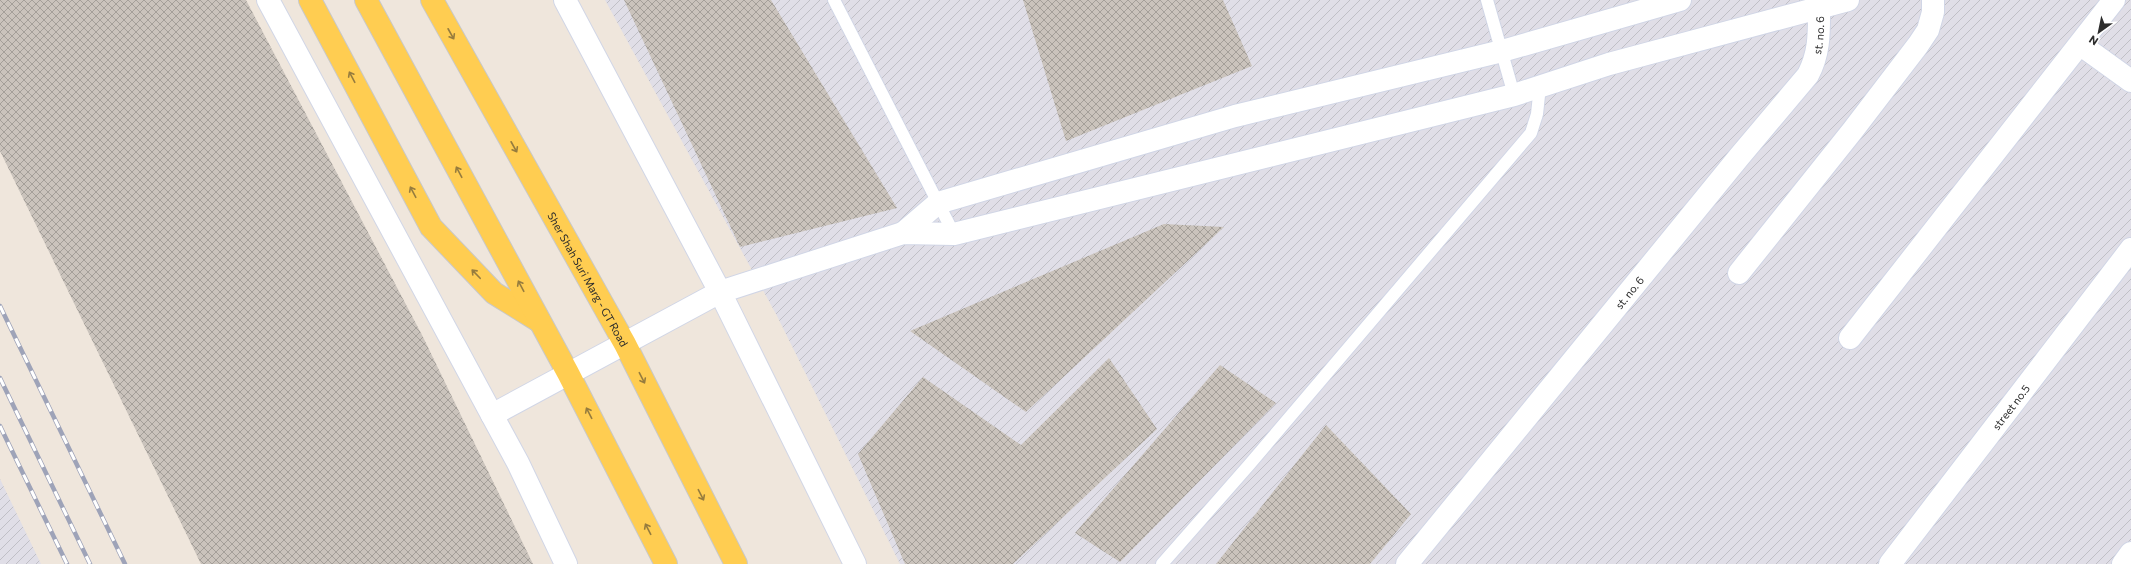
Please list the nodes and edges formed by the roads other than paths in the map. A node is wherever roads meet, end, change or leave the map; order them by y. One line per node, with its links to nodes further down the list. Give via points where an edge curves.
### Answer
1 (268, 0): 28 (street)
2 (310, 0): 24 (main road, one-way to 2, via 494,293 431,226)
3 (366, 0): 24 (main road, one-way to 3)
4 (432, 0): 26 (main road, Sher Shah Suri Marg - GT Road, one-way to 26)
5 (565, 0): 23 (street)
6 (834, 0): 18 (lane)
7 (1487, 0): 14 (lane)
8 (1680, 0): 14 (street)
9 (1848, 0): 12 (street)
10 (1933, 0): 22 (street, via 1928,30 1918,45)
11 (2114, 0): 13 (street)
12 (1819, 8): 16 (street, via 1609,64); 35 (street, st. no. 6, via 1819,42 1816,60 1808,75)
13 (2081, 44): 15 (street); 25 (street)
14 (1502, 51): 17 (lane); 18 (street, via 1235,116)
15 (2131, 81)
16 (1540, 86): 17 (street); 34 (lane, via 1537,114 1531,133)
17 (1514, 95): 20 (street)
18 (938, 203): 19 (street); 20 (lane)
19 (903, 233): 20 (street); 23 (street)
20 (954, 234)
21 (2131, 249): 36 (street, street no.5)
22 (1739, 273)
23 (720, 292): 26 (street); 33 (street)
24 (540, 322): 27 (main road)
25 (1850, 338)
26 (625, 344): 27 (street); 32 (main road, Sher Shah Suri Marg - GT Road, one-way to 32)
27 (568, 372): 28 (street); 31 (main road, one-way to 27)
28 (492, 414): 30 (street)
29 (2131, 553): 37 (street)
30 (566, 564)
31 (666, 564)
32 (736, 564)
33 (855, 564)
34 (1162, 564)
35 (1406, 564)
36 (1890, 564)
37 (2123, 564)

